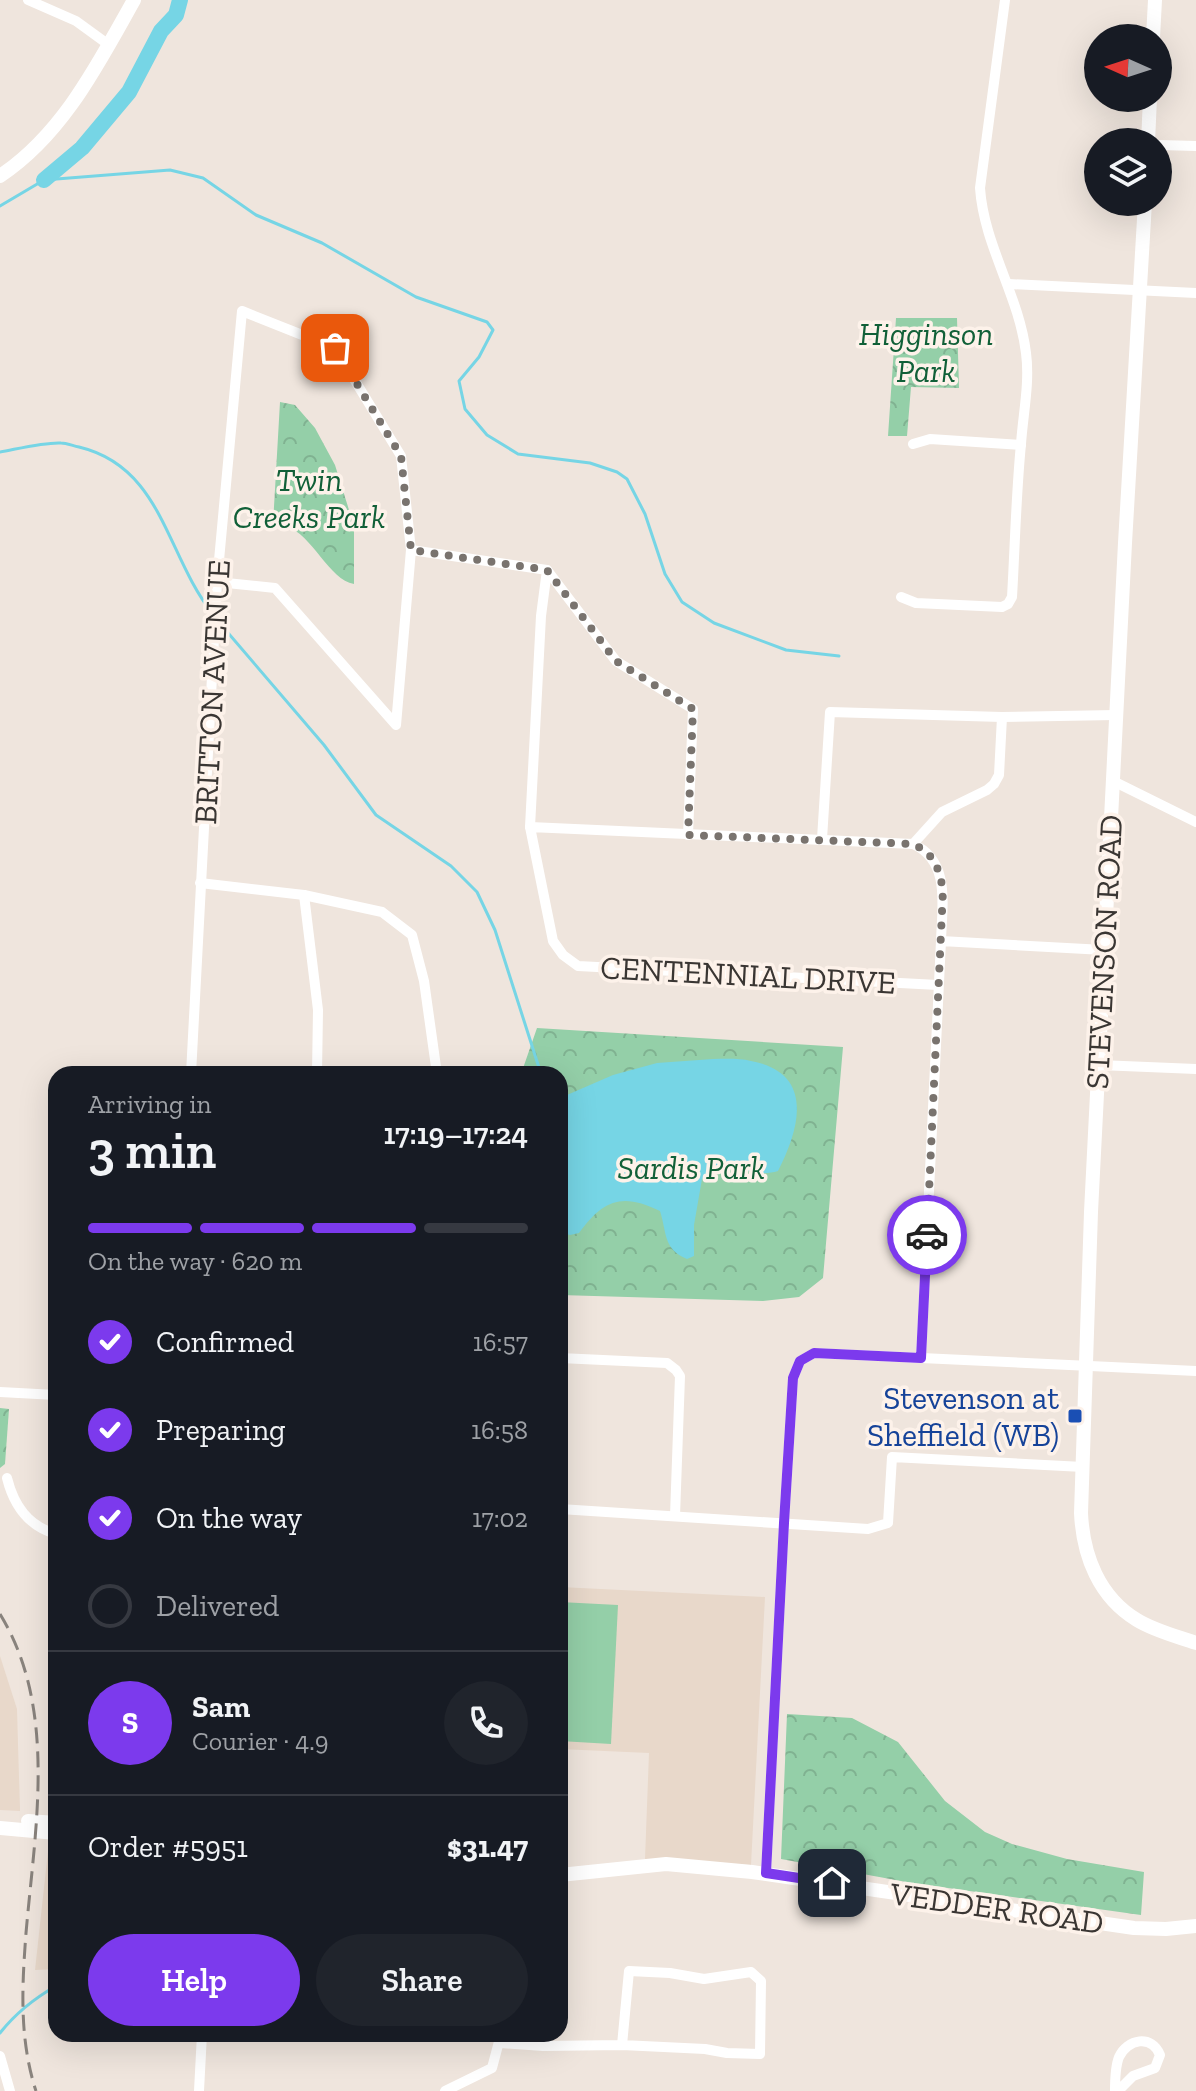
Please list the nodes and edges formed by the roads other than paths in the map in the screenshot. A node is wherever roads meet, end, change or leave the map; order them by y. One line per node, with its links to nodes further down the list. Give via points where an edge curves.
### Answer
1 (28, 0): 6 (street, via 76,21)
2 (134, 0): 6 (street)
3 (1005, 0): 11 (street, via 980,188 984,220)
4 (1155, 0): 5 (street)
5 (1154, 24)
6 (109, 45): 9 (street, via 46,137)
7 (1172, 145): 8 (street)
8 (1196, 146)
9 (0, 176)
10 (1144, 216): 12 (street, STEVENSON ROAD)
11 (1009, 284): 12 (street); 15 (street, via 1028,377)
12 (1140, 290): 13 (street); 20 (street, STEVENSON ROAD)
13 (1196, 293)
14 (913, 444): 15 (street, via 930,439)
15 (1021, 445): 19 (street, via 1008,604 916,603)
16 (411, 550): 17 (street); 18 (street, via 396,725 275,588); 18 (street, BRITTON AVENUE, via 401,456 335,348 242,311)
17 (547, 570): 24 (street, CENTENNIAL DRIVE); 25 (street, via 616,661 693,709)
18 (217, 582): 28 (street, BRITTON AVENUE)
19 (901, 597)
20 (1116, 715): 21 (street); 22 (street, STEVENSON ROAD)
21 (1002, 717): 26 (street, via 830,712); 27 (street, via 994,784 942,812)
22 (1113, 781): 23 (street); 31 (street, STEVENSON ROAD)
23 (1196, 822)
24 (530, 827): 25 (street); 32 (street, CENTENNIAL DRIVE, via 553,941 578,966)
25 (688, 835): 26 (street)
26 (822, 839): 27 (street)
27 (913, 844): 30 (street, via 938,867 943,890)
28 (200, 883): 29 (street); 34 (street, BRITTON AVENUE)
29 (304, 895): 35 (street, via 318,1010); 36 (street, via 382,912 412,935)
30 (941, 941): 31 (street); 32 (street)
31 (1104, 950): 33 (street, STEVENSON ROAD)
32 (938, 985): 39 (street)
33 (1099, 1065): 37 (street); 40 (street, STEVENSON ROAD)
34 (191, 1066)
35 (317, 1066)
36 (436, 1066)
37 (1196, 1069)
38 (568, 1358): 47 (street, via 667,1363 676,1370 680,1376)
39 (921, 1358): 40 (street); 48 (street, via 814,1353 800,1361 793,1378)
40 (1087, 1366): 41 (street); 44 (street, STEVENSON ROAD)
41 (1196, 1371)
42 (0, 1392): 43 (street)
43 (48, 1395)
44 (1083, 1467): 48 (street, via 892,1457 888,1523 868,1529); 50 (street, STEVENSON ROAD, via 1082,1532 1096,1576 1136,1619)
45 (7, 1478): 49 (street, via 25,1518)
46 (568, 1509): 47 (street)
47 (675, 1516): 48 (street)
48 (784, 1523): 55 (street)
49 (48, 1531)
50 (1196, 1643)
51 (0, 1819): 52 (street)
52 (48, 1822)
53 (0, 1828): 54 (street)
54 (48, 1832)
55 (766, 1873): 56 (street, VEDDER ROAD, via 666,1864); 57 (street, VEDDER ROAD, via 1134,1928)
56 (568, 1874)
57 (1196, 1926)
58 (202, 2042): 64 (street)
59 (499, 2042): 65 (street, via 492,2068)
60 (518, 2042): 61 (street)
61 (622, 2045): 61 (street, via 760,2054 761,1981 751,1972 704,1979 629,1971)
62 (0, 2056): 63 (street)
63 (10, 2091)
64 (199, 2091)
65 (445, 2091)
66 (1116, 2091): 66 (street, via 1133,2076 1155,2068 1160,2055 1155,2045 1141,2041 1122,2052)

